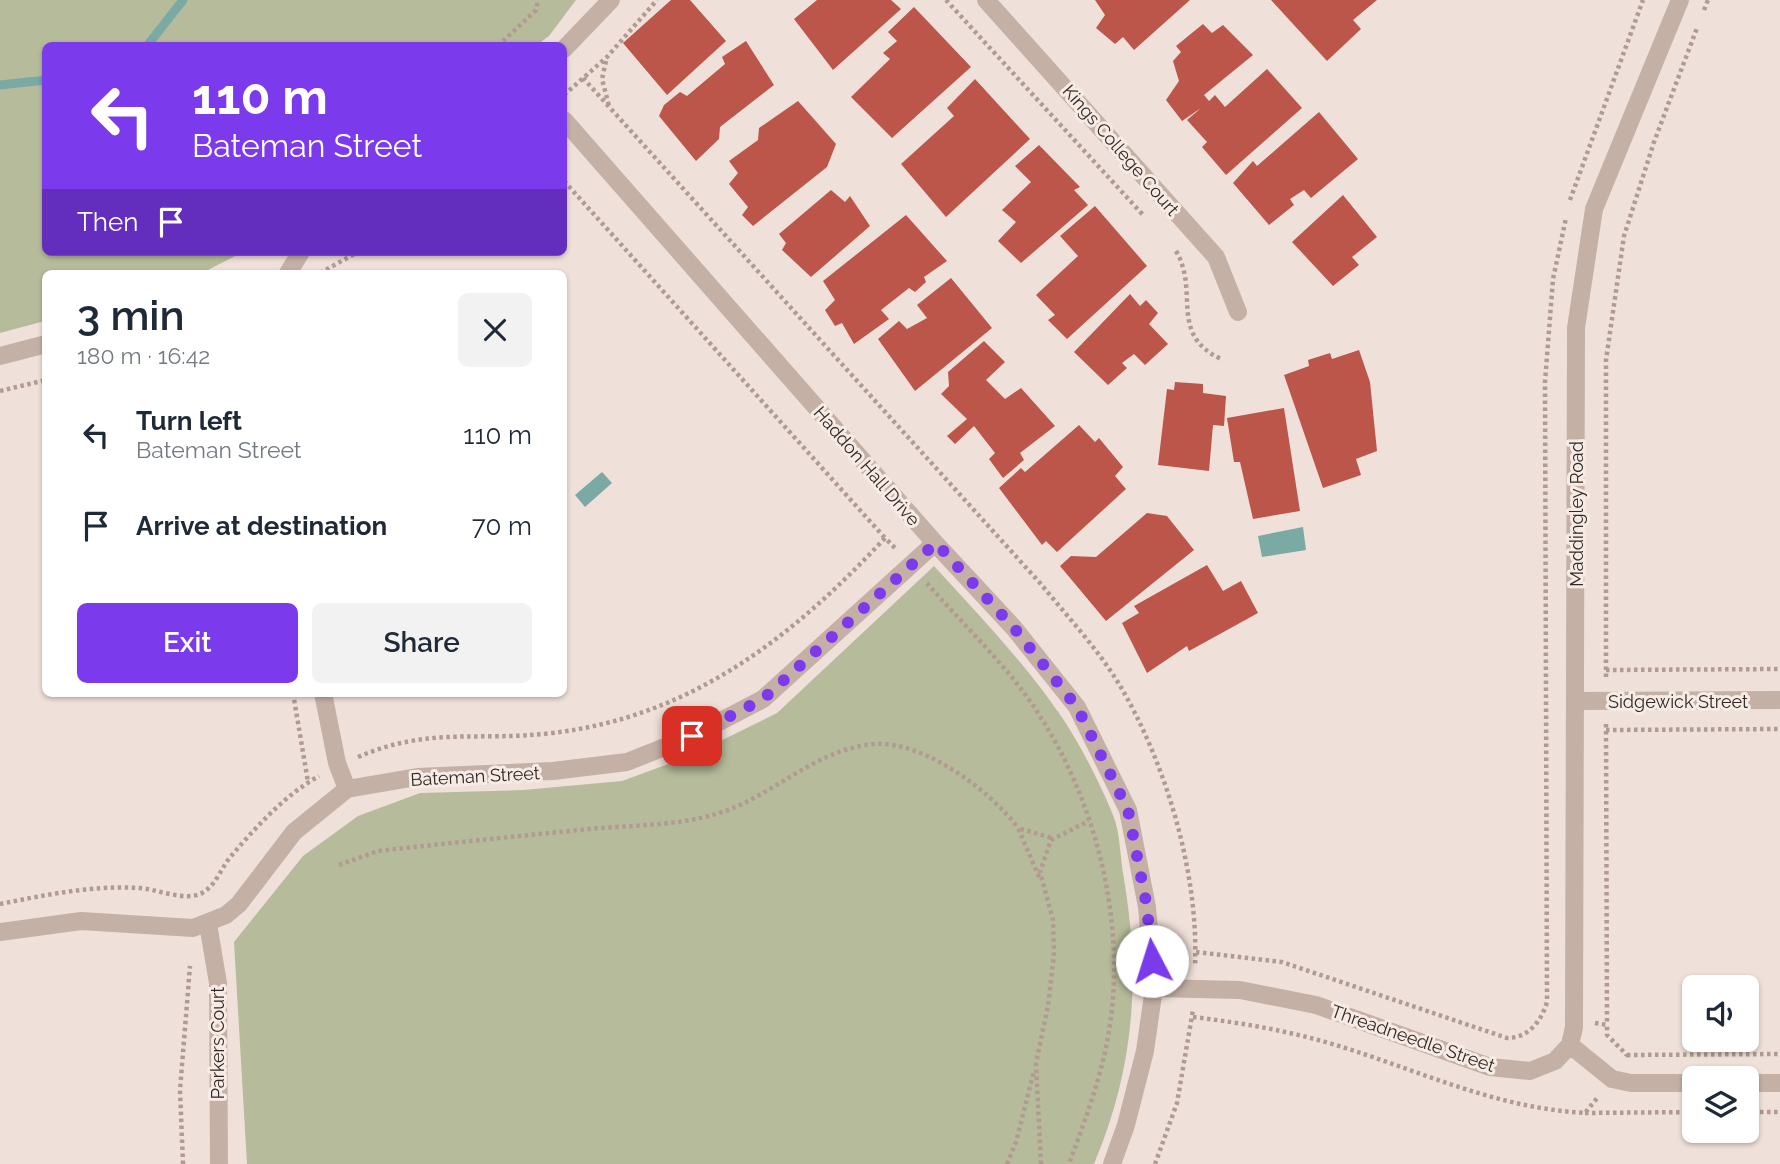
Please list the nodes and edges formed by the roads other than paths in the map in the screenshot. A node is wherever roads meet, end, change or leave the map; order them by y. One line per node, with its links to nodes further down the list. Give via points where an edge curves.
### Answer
1 (611, 0): 4 (street)
2 (986, 0): 6 (street, Kings College Court, via 1216,257)
3 (1680, 0): 12 (street, Maddingley Road, via 1594,209 1578,315)
4 (567, 46)
5 (567, 123): 9 (street, Haddon Hall Drive)
6 (1238, 312)
7 (42, 345): 8 (street)
8 (0, 356)
9 (936, 543): 13 (street, Bateman Street, via 763,699 692,736 627,762 553,771 417,777); 16 (street, Haddon Hall Drive, via 1014,628 1077,707 1128,810 1147,907)
10 (324, 697): 13 (street)
11 (1780, 700): 12 (street, Sidgewick Street)
12 (1576, 701): 17 (street, Maddingley Road, via 1574,1027)
13 (347, 789): 14 (street, Bateman Street, via 294,832 239,904)
14 (203, 925): 15 (street, via 81,921); 21 (street, Parkers Court, via 218,983)
15 (0, 932)
16 (1154, 988): 17 (street, Threadneedle Street, via 1240,990 1316,1005 1490,1067 1530,1071 1555,1062); 22 (street, Haddon Hall Drive, via 1145,1051)
17 (1570, 1045): 18 (street, via 1612,1079)
18 (1682, 1083)
19 (1759, 1083): 20 (street)
20 (1780, 1083)
21 (219, 1164)
22 (1112, 1164)

